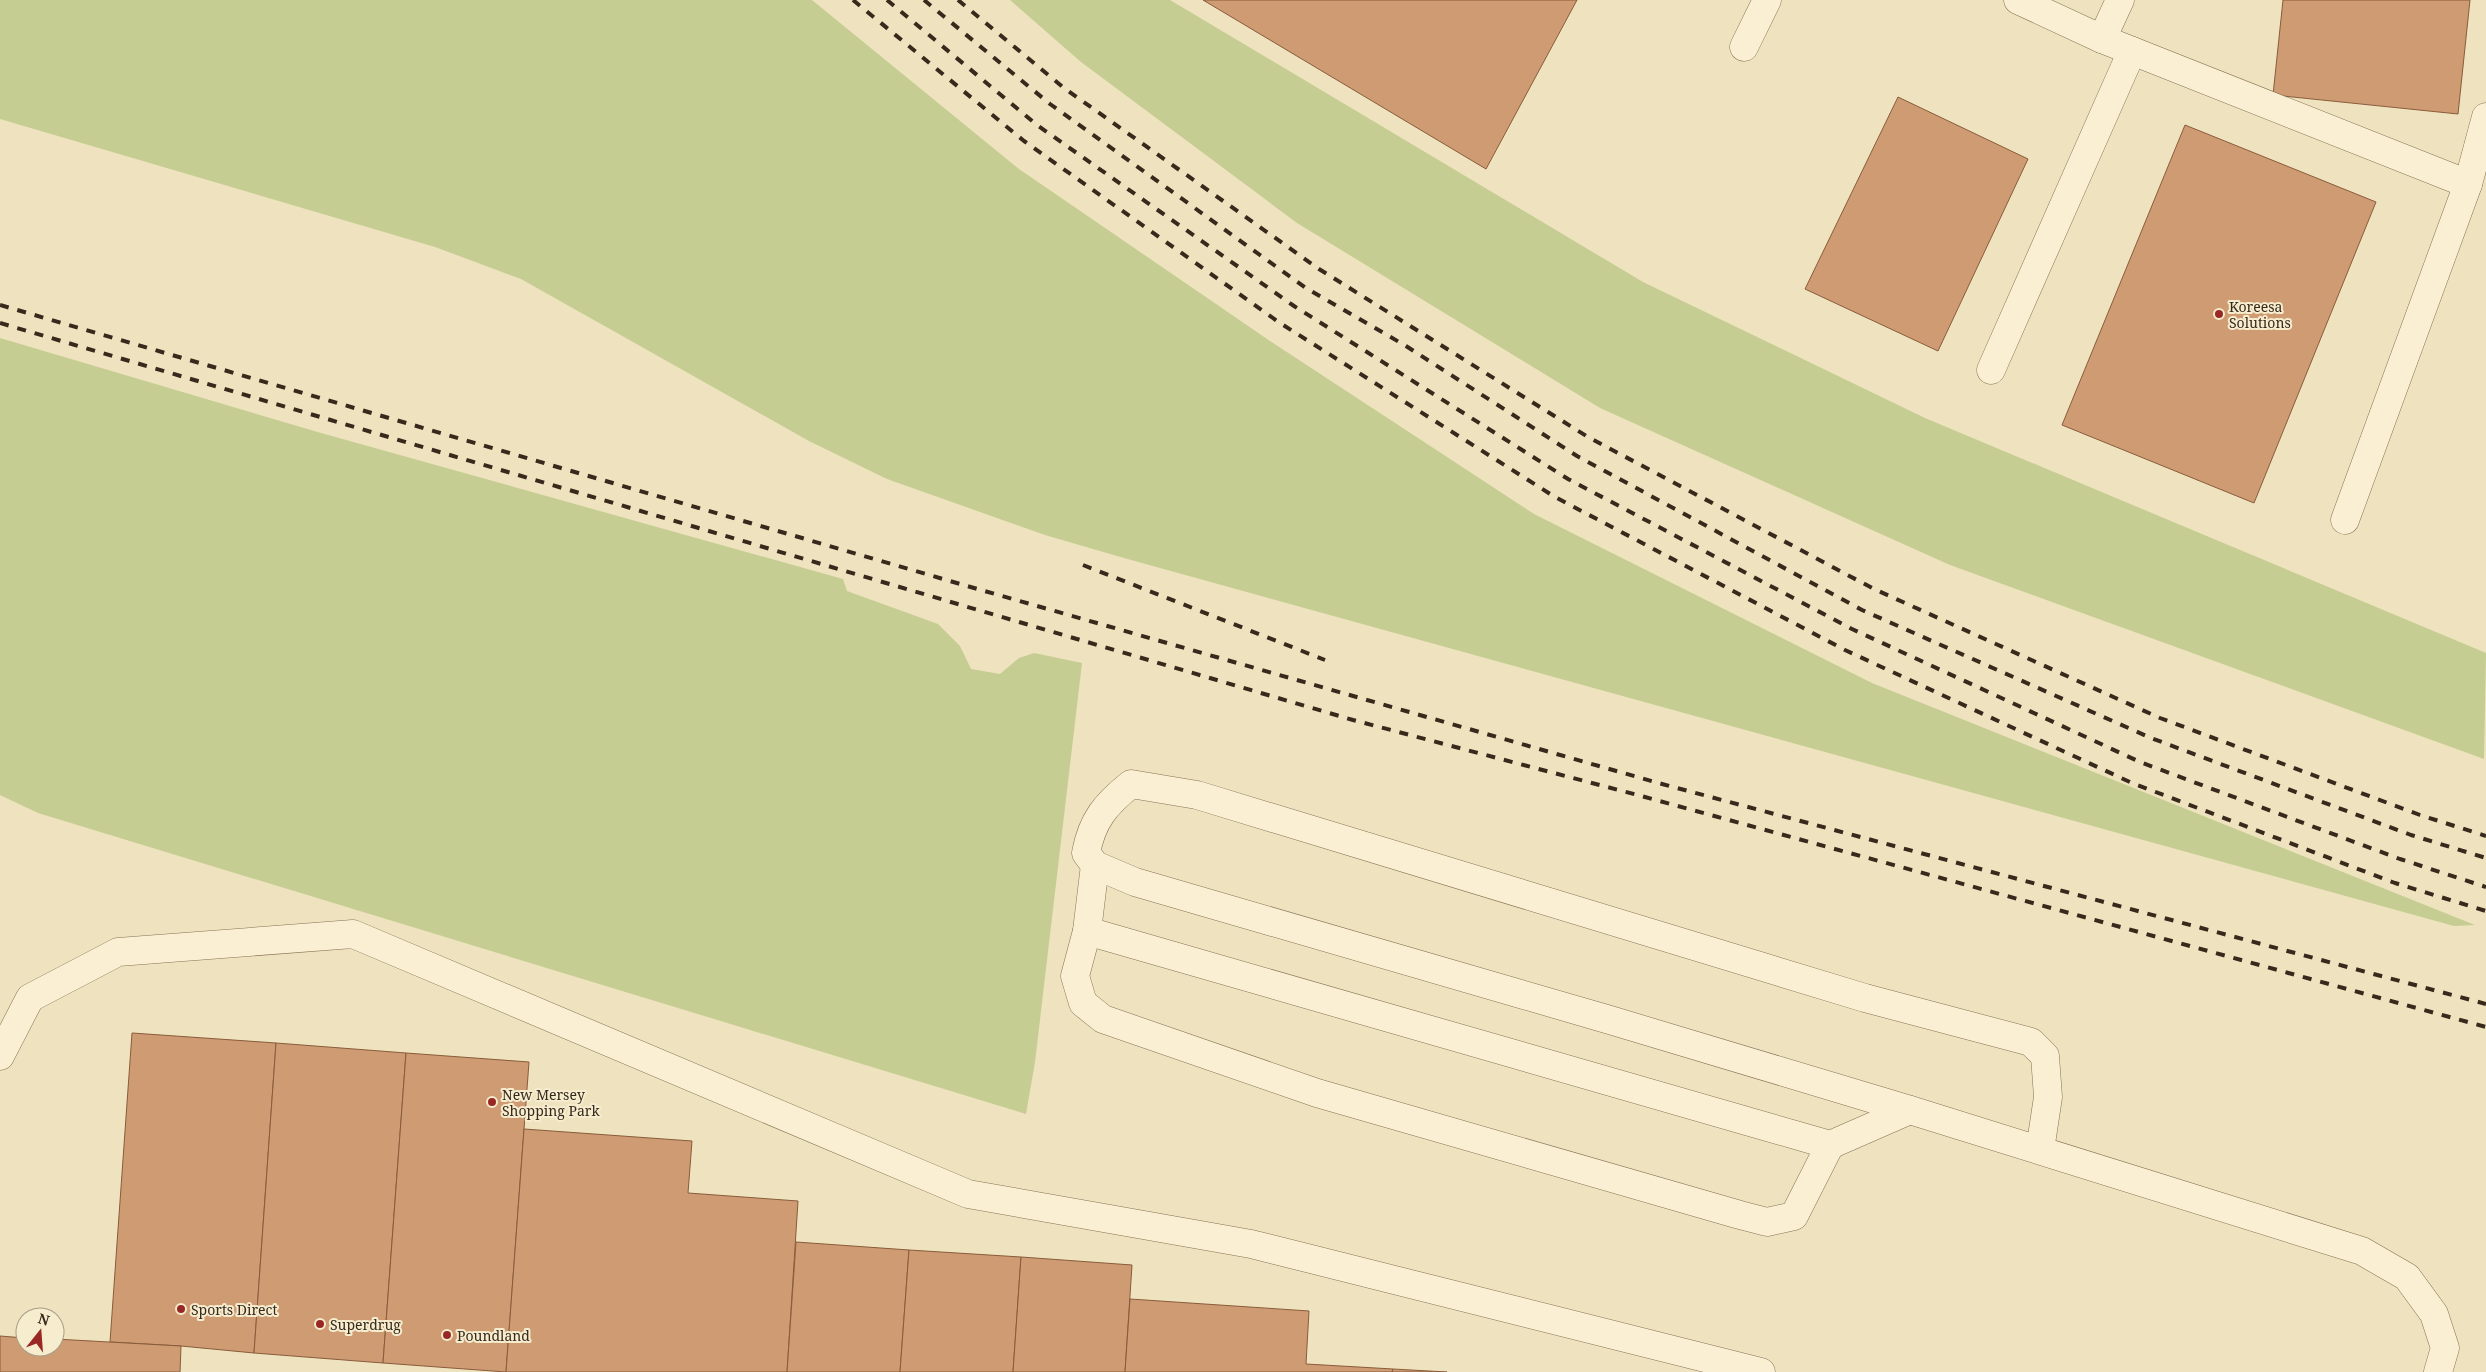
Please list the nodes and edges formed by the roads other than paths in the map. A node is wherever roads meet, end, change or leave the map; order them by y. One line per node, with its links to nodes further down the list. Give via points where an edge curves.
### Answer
1 (1767, 0): 5 (lane)
2 (2018, 0): 4 (lane)
3 (2120, 0): 4 (lane)
4 (2102, 39): 6 (lane)
5 (1744, 47)
6 (2132, 51): 8 (lane); 9 (lane)
7 (2486, 117): 8 (lane)
8 (2468, 184): 10 (lane)
9 (1992, 370)
10 (2345, 520)
11 (1095, 865): 12 (lane); 14 (lane, via 1135,882); 16 (lane, via 1086,852 1089,833 1107,803 1131,784 1197,795 1865,998 2031,1042 2045,1056 2048,1096)
12 (1087, 931): 15 (lane); 15 (lane, via 1076,976 1083,1002 1103,1018 1317,1093 1730,1213 1767,1222 1794,1216)
13 (0, 1056): 17 (lane, via 30,998 118,952 353,934 968,1194 1251,1244)
14 (1910, 1110): 15 (lane); 16 (lane)
15 (1830, 1145)
16 (2040, 1150): 18 (lane, via 2362,1251 2407,1278 2434,1314 2446,1348)
17 (1761, 1372)
18 (2438, 1372)

